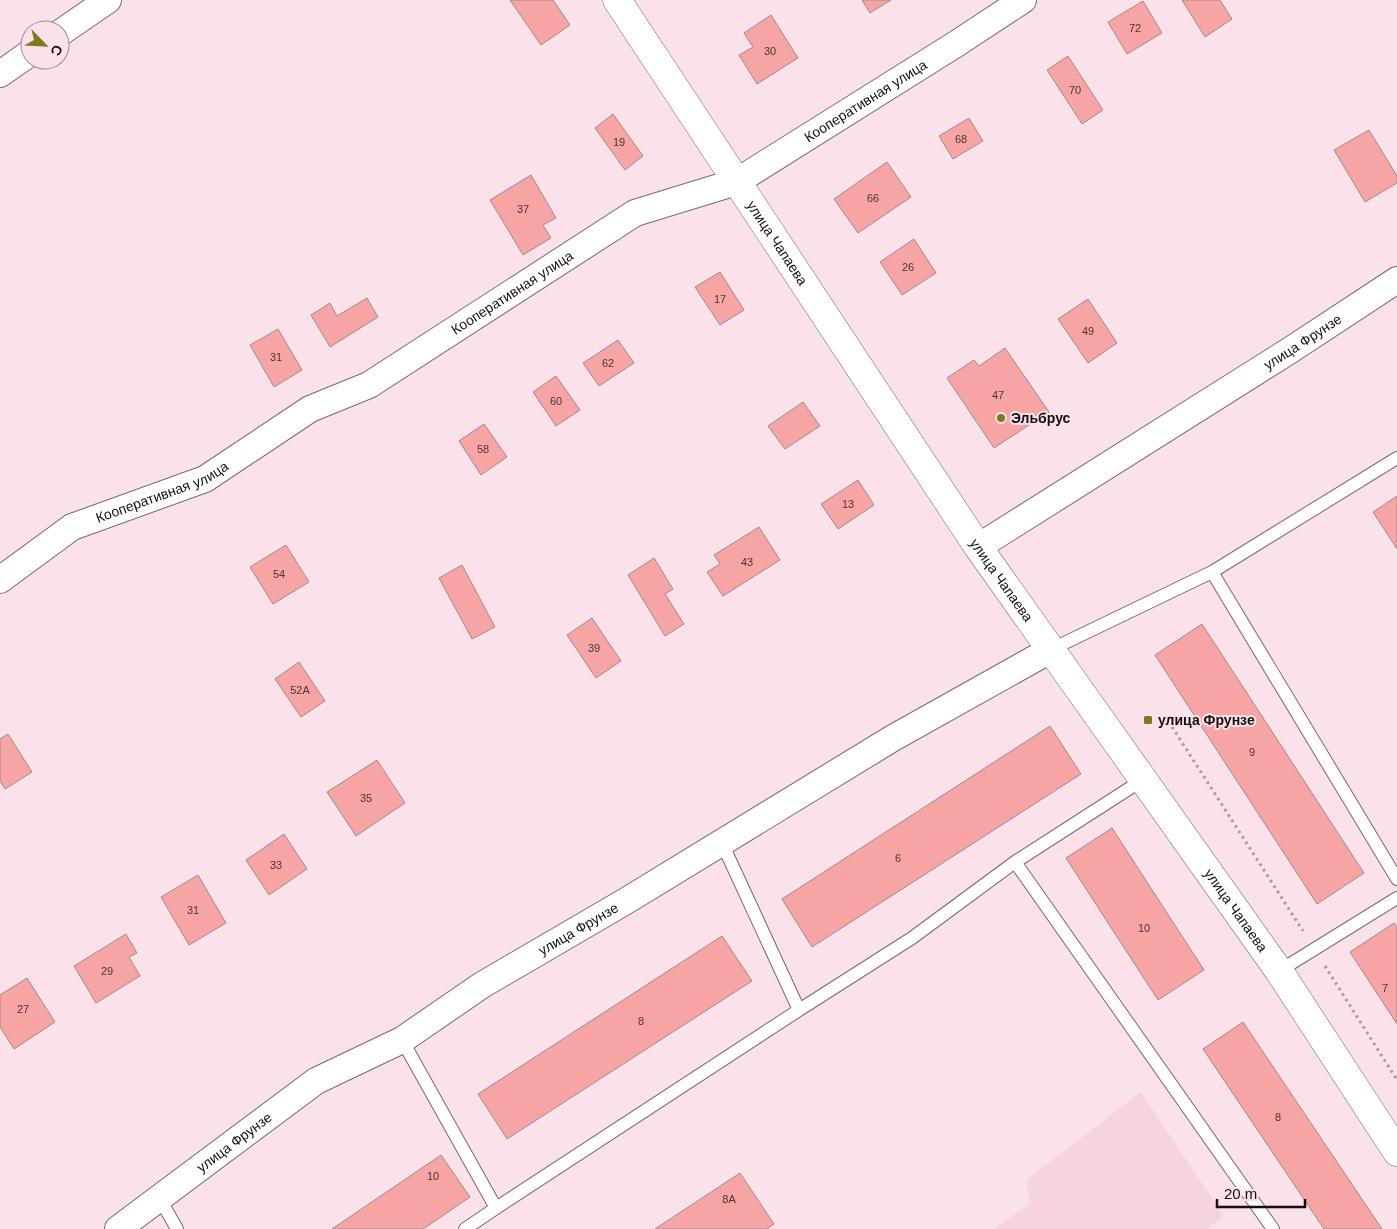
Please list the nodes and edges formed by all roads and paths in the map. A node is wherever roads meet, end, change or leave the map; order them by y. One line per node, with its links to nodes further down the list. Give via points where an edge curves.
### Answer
1 (108, 0): 4 (street)
2 (617, 0): 7 (street, улица Чапаева)
3 (1023, 0): 7 (street, Кооперативная улица)
4 (70, 26)
5 (20, 60): 6 (street)
6 (0, 74)
7 (736, 182): 10 (street, улица Чапаева); 12 (street, Кооперативная улица, via 635,213 369,385 310,409 205,479 72,527)
8 (1397, 280): 10 (street, улица Фрунзе)
9 (1397, 458): 11 (lane)
10 (978, 547): 13 (street, улица Чапаева)
11 (1212, 572): 13 (lane); 18 (lane)
12 (0, 580)
13 (1052, 649): 15 (street, улица Чапаева); 16 (street, улица Фрунзе, via 893,738)
14 (1165, 716): 20 (path)
15 (1144, 779): 17 (lane); 21 (street, улица Чапаева)
16 (722, 843): 22 (lane); 23 (street, улица Фрунзе, via 482,985)
17 (1015, 862): 22 (lane, via 912,938); 31 (lane)
18 (1397, 879)
19 (1397, 898): 20 (lane)
20 (1314, 949): 21 (lane); 24 (path)
21 (1279, 970): 25 (street, улица Чапаева)
22 (799, 1010): 27 (lane)
23 (402, 1040): 26 (street, улица Фрунзе, via 316,1081); 27 (lane)
24 (1397, 1080)
25 (1397, 1152)
26 (160, 1199): 28 (street, улица Фрунзе); 29 (lane)
27 (496, 1208): 30 (lane)
28 (118, 1229)
29 (177, 1229)
30 (465, 1229)
31 (1273, 1229)

